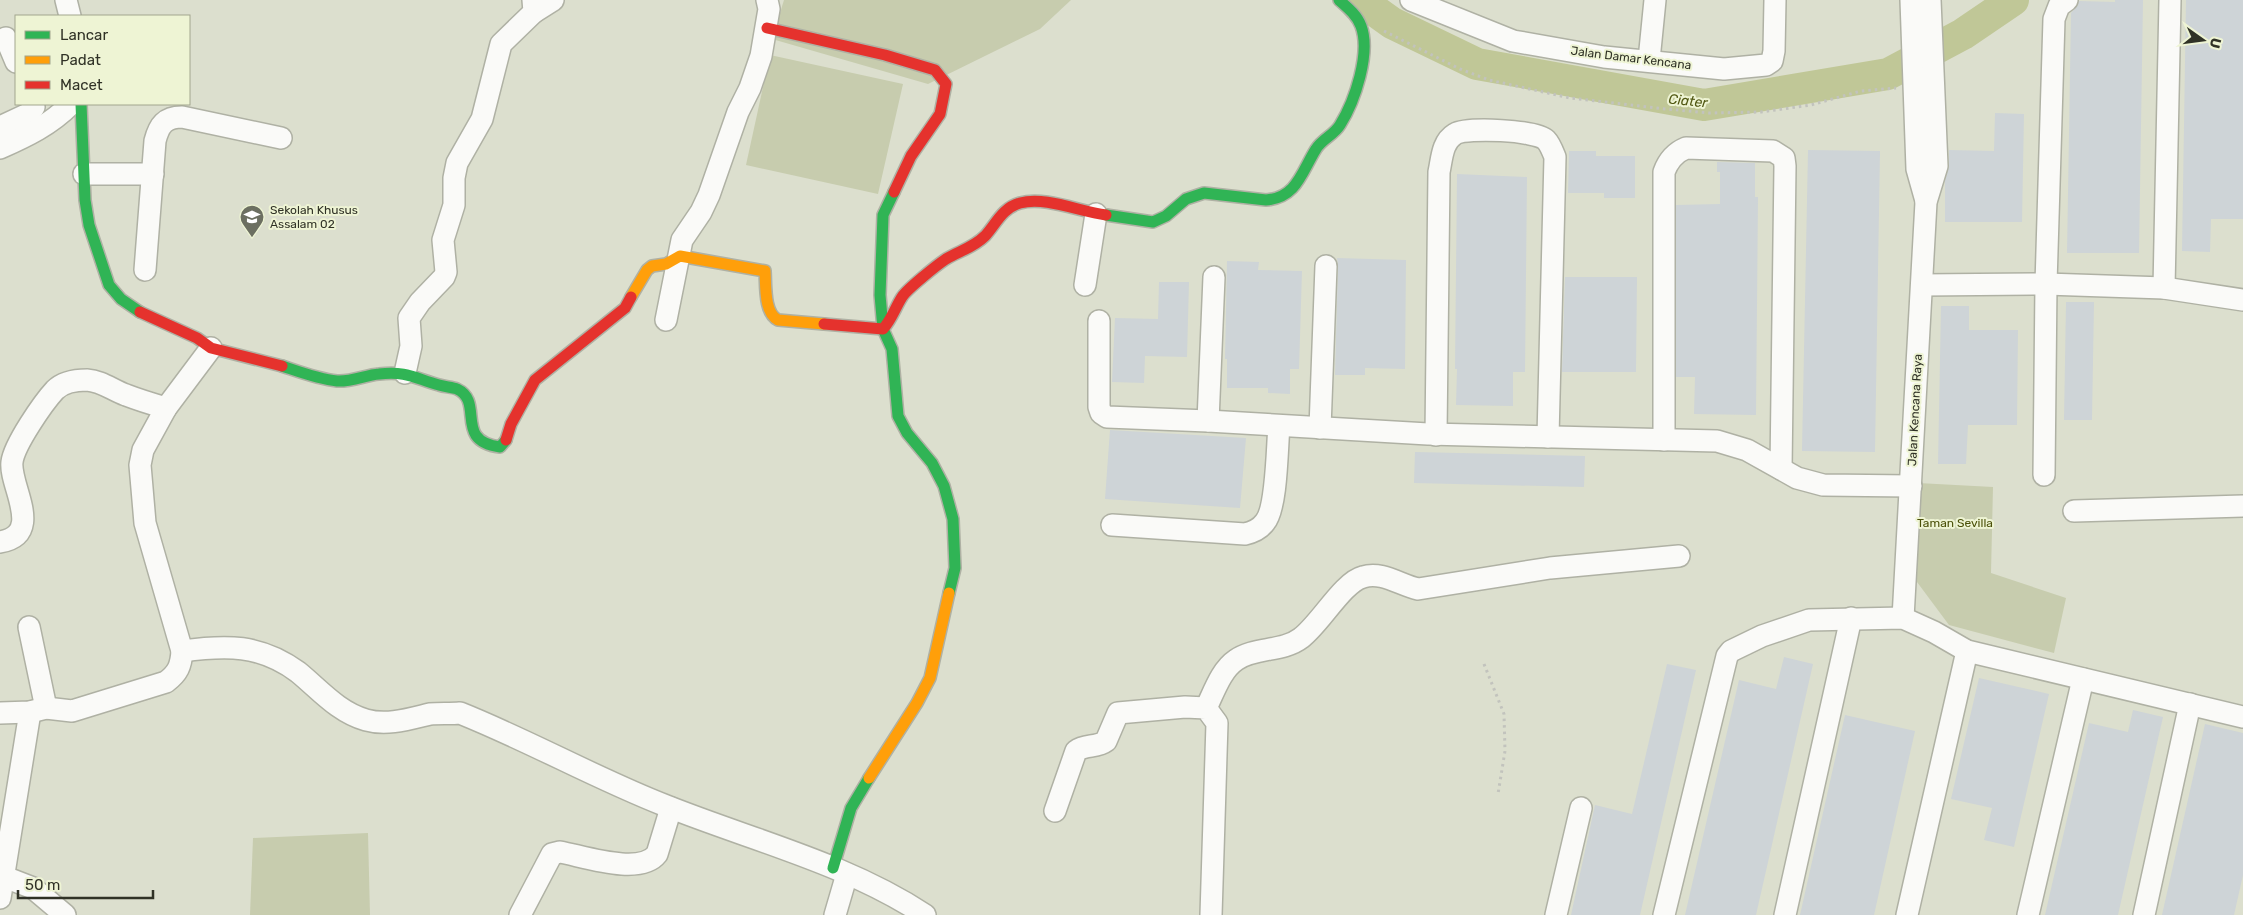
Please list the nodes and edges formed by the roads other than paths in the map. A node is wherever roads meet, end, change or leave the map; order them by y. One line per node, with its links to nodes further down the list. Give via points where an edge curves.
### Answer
1 (66, 0): 13 (street)
2 (553, 0): 12 (street)
3 (767, 0): 14 (street)
4 (1339, 0): 27 (street, via 1361,26 1364,51 1356,87 1346,116 1334,134 1319,145 1292,190 1284,197 1261,199 1205,193 1185,198 1162,220 1153,222)
5 (1411, 0): 18 (street, Jalan Damar Kencana, via 1513,41 1604,57)
6 (1655, 0): 18 (street)
7 (1774, 0): 18 (street, Jalan Damar Kencana, via 1774,56 1769,64 1724,69)
8 (1911, 0): 15 (street, Jalan Kencana Raya)
9 (1930, 0): 15 (street, Jalan Kencana Raya)
10 (2067, 0): 32 (street, via 2059,6 2054,18)
11 (2170, 0): 35 (street)
12 (534, 6): 41 (street, via 501,44 482,119 458,162 454,178 454,205 443,240 446,272 409,318 411,346)
13 (70, 15)
14 (767, 28): 28 (street, via 761,56 709,195 682,240); 39 (street, via 885,55 934,70 946,84 940,114 911,156 883,216 880,295)
15 (1922, 28): 34 (street, Jalan Kencana Raya, via 1921,87 1937,166 1926,202)
16 (6, 38): 17 (street)
17 (15, 60)
18 (1649, 60)
19 (33, 105): 22 (street, via 30,112)
20 (70, 105): 24 (street, via 56,119)
21 (81, 105): 25 (street)
22 (0, 127)
23 (281, 138): 26 (street, via 172,117 164,120 158,129)
24 (0, 148)
25 (84, 174): 26 (street); 40 (street, via 89,225 110,285 134,310)
26 (153, 174): 30 (street)
27 (1096, 214): 33 (street); 39 (street, via 1033,202 1011,207 972,247 946,259 903,295)
28 (680, 256): 37 (street); 39 (street, via 765,271 769,311 778,320); 41 (street, via 647,270 625,308 535,380 500,447 492,446 475,435 471,428 471,406 467,396 457,389)
29 (1326, 266): 45 (street)
30 (145, 270)
31 (1214, 277): 43 (street)
32 (2046, 284): 34 (street); 35 (street); 51 (street)
33 (1085, 285)
34 (1922, 285): 52 (street, Jalan Kencana Raya)
35 (2164, 288): 36 (street)
36 (2243, 300)
37 (666, 320)
38 (1099, 321): 43 (street, via 1101,413 1107,417)
39 (884, 329): 72 (street, via 891,344 898,416 906,433 932,463 944,486 953,519 955,568 930,678 851,808)
40 (211, 348): 41 (street, via 323,379 351,380); 42 (street)
41 (405, 373)
42 (166, 408): 49 (street, via 97,382 68,382 56,390); 61 (street, via 143,450 140,465 145,523)
43 (1208, 421): 44 (street)
44 (1279, 426): 45 (street); 55 (street, via 1272,507 1266,521 1256,531 1245,534)
45 (1320, 428): 46 (street)
46 (1436, 434): 47 (street); 47 (street, via 1439,172 1445,144 1456,134 1468,130 1533,133 1546,140 1555,157)
47 (1548, 437): 48 (street)
48 (1664, 440): 50 (street, via 1716,441 1747,450); 50 (street, via 1664,172 1667,164 1678,151 1686,148 1773,151 1784,158 1785,166)
49 (6, 461): 56 (street, via 22,511 22,523 13,540)
50 (1781, 469): 52 (street, via 1797,478 1823,485)
51 (2044, 475)
52 (1911, 486): 59 (street, Jalan Kencana Raya)
53 (2243, 506): 54 (street)
54 (2074, 511)
55 (1112, 525)
56 (0, 542)
57 (1678, 556): 65 (street, via 1550,568 1418,589 1383,576 1361,577 1350,584 1300,638 1237,659 1222,676)
58 (1851, 618): 59 (street); 80 (street, via 1809,620 1762,636 1729,653); 81 (street)
59 (1903, 618): 62 (street)
60 (30, 627): 66 (street)
61 (182, 651): 66 (street, via 176,674 166,682 72,711); 69 (street, via 220,646 248,648 275,658 337,706 366,720 399,722 432,714 460,713)
62 (1967, 651): 63 (street); 82 (street)
63 (2083, 679): 64 (street); 83 (street)
64 (2190, 704): 68 (street); 84 (street)
65 (1206, 708): 71 (street, via 1118,713 1103,744 1081,747 1076,751); 78 (street, via 1218,723)
66 (38, 710): 67 (street); 73 (street)
67 (0, 713)
68 (2243, 717)
69 (671, 808): 72 (street); 75 (street, via 656,854 644,862 620,864 560,852 552,854)
70 (1581, 808): 79 (street)
71 (1055, 811)
72 (840, 871): 76 (street); 77 (street, via 901,899)
73 (1, 883): 74 (street, via 34,888)
74 (65, 915)
75 (520, 915)
76 (835, 915)
77 (925, 915)
78 (1211, 915)
79 (1556, 915)
80 (1664, 915)
81 (1785, 915)
82 (1907, 915)
83 (2028, 915)
84 (2144, 915)

